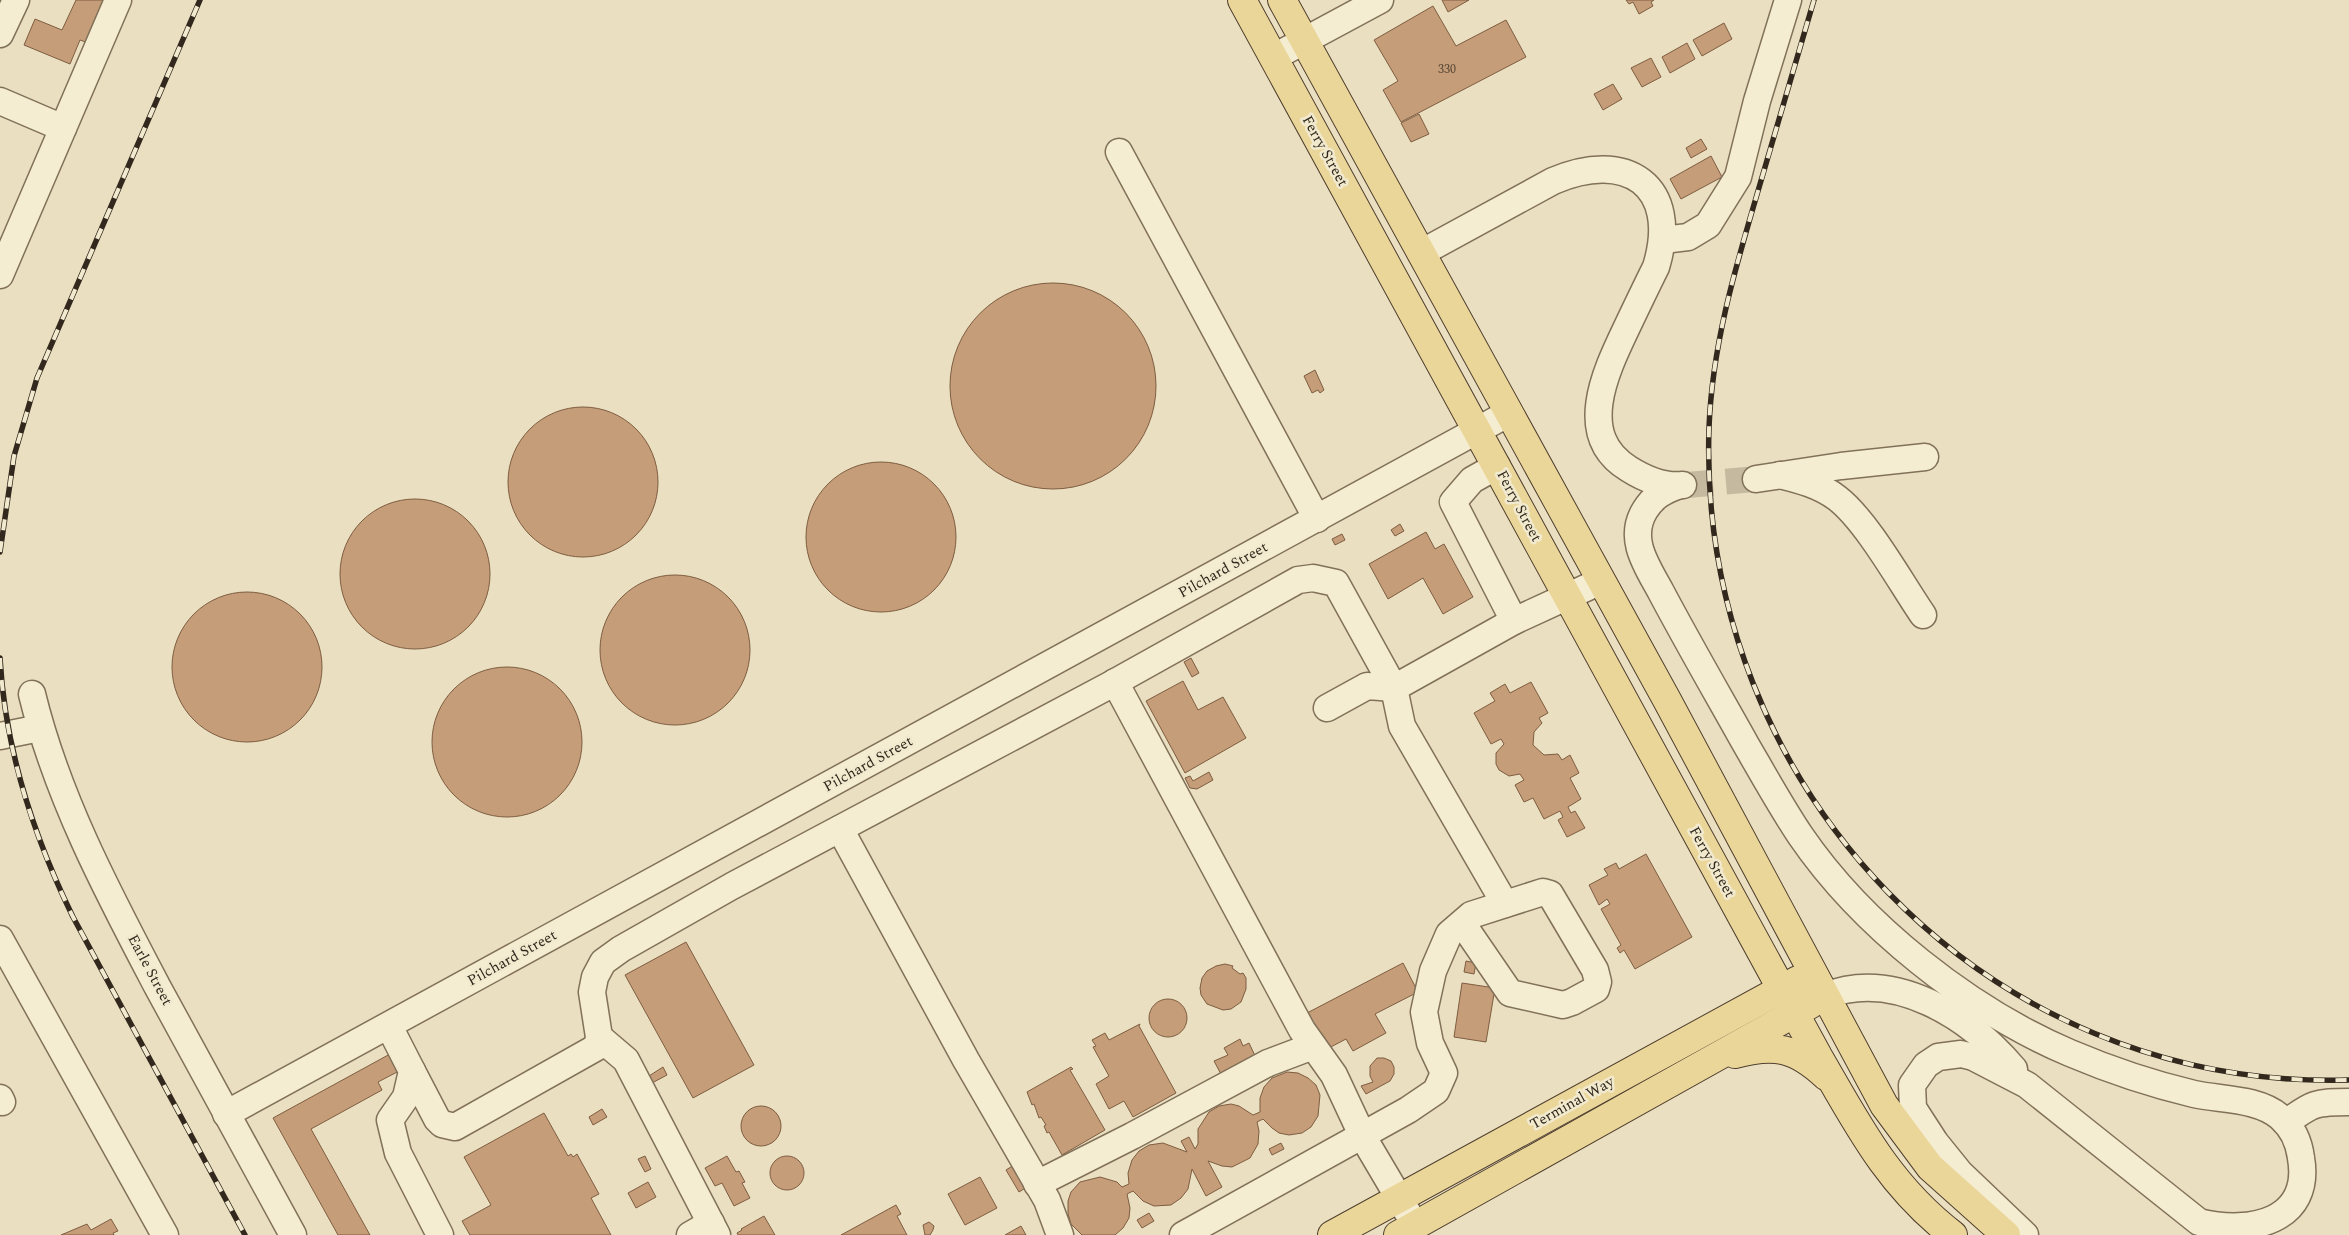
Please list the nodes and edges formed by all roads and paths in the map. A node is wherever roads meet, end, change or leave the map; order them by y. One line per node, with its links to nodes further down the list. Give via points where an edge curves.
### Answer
1 (16, 0): 7 (street)
2 (118, 0): 11 (street)
3 (1242, 0): 9 (main road, Ferry Street)
4 (1282, 0): 8 (main road)
5 (1380, 0): 8 (street)
6 (1788, 0): 13 (street, via 1738,177 1708,225 1688,236)
7 (0, 34)
8 (1304, 40): 9 (street); 14 (main road)
9 (1274, 57): 17 (main road, Ferry Street)
10 (0, 101): 11 (street)
11 (63, 128): 15 (street)
12 (1119, 152): 20 (street)
13 (1663, 240): 14 (street, via 1659,207 1649,189 1634,176 1604,168 1571,173 1553,181); 48 (street, via 1656,267 1602,384 1598,412 1605,445 1612,456 1635,473 1654,481 1682,486 1657,496 1642,514 1636,533 1643,559 1801,837 1873,920 1927,967 2001,1018 2094,1062 2196,1094 2263,1107)
14 (1422, 253): 16 (main road)
15 (0, 275)
16 (1509, 413): 17 (street, Pilchard Street); 21 (main road)
17 (1478, 431): 19 (main road, Ferry Street); 20 (street, Pilchard Street)
18 (1925, 457): 23 (street, via 1768,477 1799,480 1824,490 1847,507)
19 (1497, 466): 22 (main road, Ferry Street); 24 (street, via 1472,480 1453,502)
20 (1317, 519): 39 (street, Pilchard Street)
21 (1601, 581): 22 (street); 35 (main road)
22 (1568, 597): 24 (street); 36 (main road, Ferry Street)
23 (1923, 616)
24 (1514, 621): 26 (street)
25 (1115, 682): 26 (street, via 1272,593 1298,580 1313,578 1336,583); 31 (street); 41 (street, via 1302,1030)
26 (1394, 688): 28 (street, via 1367,686); 32 (street, via 1402,726)
27 (32, 694): 29 (street, Earle Street)
28 (1327, 708)
29 (40, 728): 30 (street); 47 (street, Earle Street, via 84,842)
30 (0, 736)
31 (840, 829): 40 (street, via 706,901 604,962 595,977 592,992); 50 (street)
32 (1505, 904): 33 (street, via 1472,915); 33 (street, via 1543,892 1550,894 1595,970 1596,989 1564,1005 1510,993)
33 (1462, 923): 49 (street, via 1449,934 1433,971 1424,1012 1430,1043 1444,1073 1436,1091)
34 (0, 939): 54 (street)
35 (1812, 972): 36 (main road, Terminal Way); 37 (main road)
36 (1781, 989): 38 (main road, Ferry Street); 51 (main road, Terminal Way)
37 (1825, 996): 38 (main road, Terminal Way); 45 (street, via 1851,989 1894,990 1932,1003 1950,1013 2005,1059); 61 (main road, via 1884,1105 1930,1167)
38 (1794, 1013): 42 (main road, Terminal Way); 44 (main road)
39 (388, 1026): 43 (street); 47 (street, Pilchard Street)
40 (599, 1037): 43 (street, via 597,1047 455,1127 442,1124 437,1119); 53 (street, via 626,1060)
41 (1314, 1046): 49 (street, via 1334,1074); 50 (street, via 1268,1063)
42 (1712, 1060): 44 (main road, via 1758,1048 1787,1051 1811,1063); 52 (main road, Terminal Way)
43 (412, 1072): 56 (street, via 406,1097 390,1120 398,1153)
44 (1834, 1084): 60 (main road, via 1875,1154 1904,1191)
45 (2027, 1085): 48 (street, via 2199,1222 2225,1232 2247,1232 2273,1224 2300,1194 2301,1155 2296,1137); 62 (street, via 1973,1057 1950,1054 1926,1065 1912,1085 1911,1097 1913,1108 1960,1173)
46 (2349, 1102): 48 (street, via 2310,1105)
47 (226, 1114): 55 (street, Earle Street)
48 (2286, 1123)
49 (1362, 1137): 51 (street); 58 (street)
50 (1037, 1184): 57 (street, via 1047,1200)
51 (1398, 1199): 52 (street); 59 (main road, Terminal Way)
52 (1407, 1230)
53 (706, 1231)
54 (165, 1235)
55 (293, 1235)
56 (440, 1235)
57 (1060, 1235)
58 (1183, 1235)
59 (1332, 1235)
60 (1953, 1235)
61 (2006, 1235)
62 (2025, 1235)

